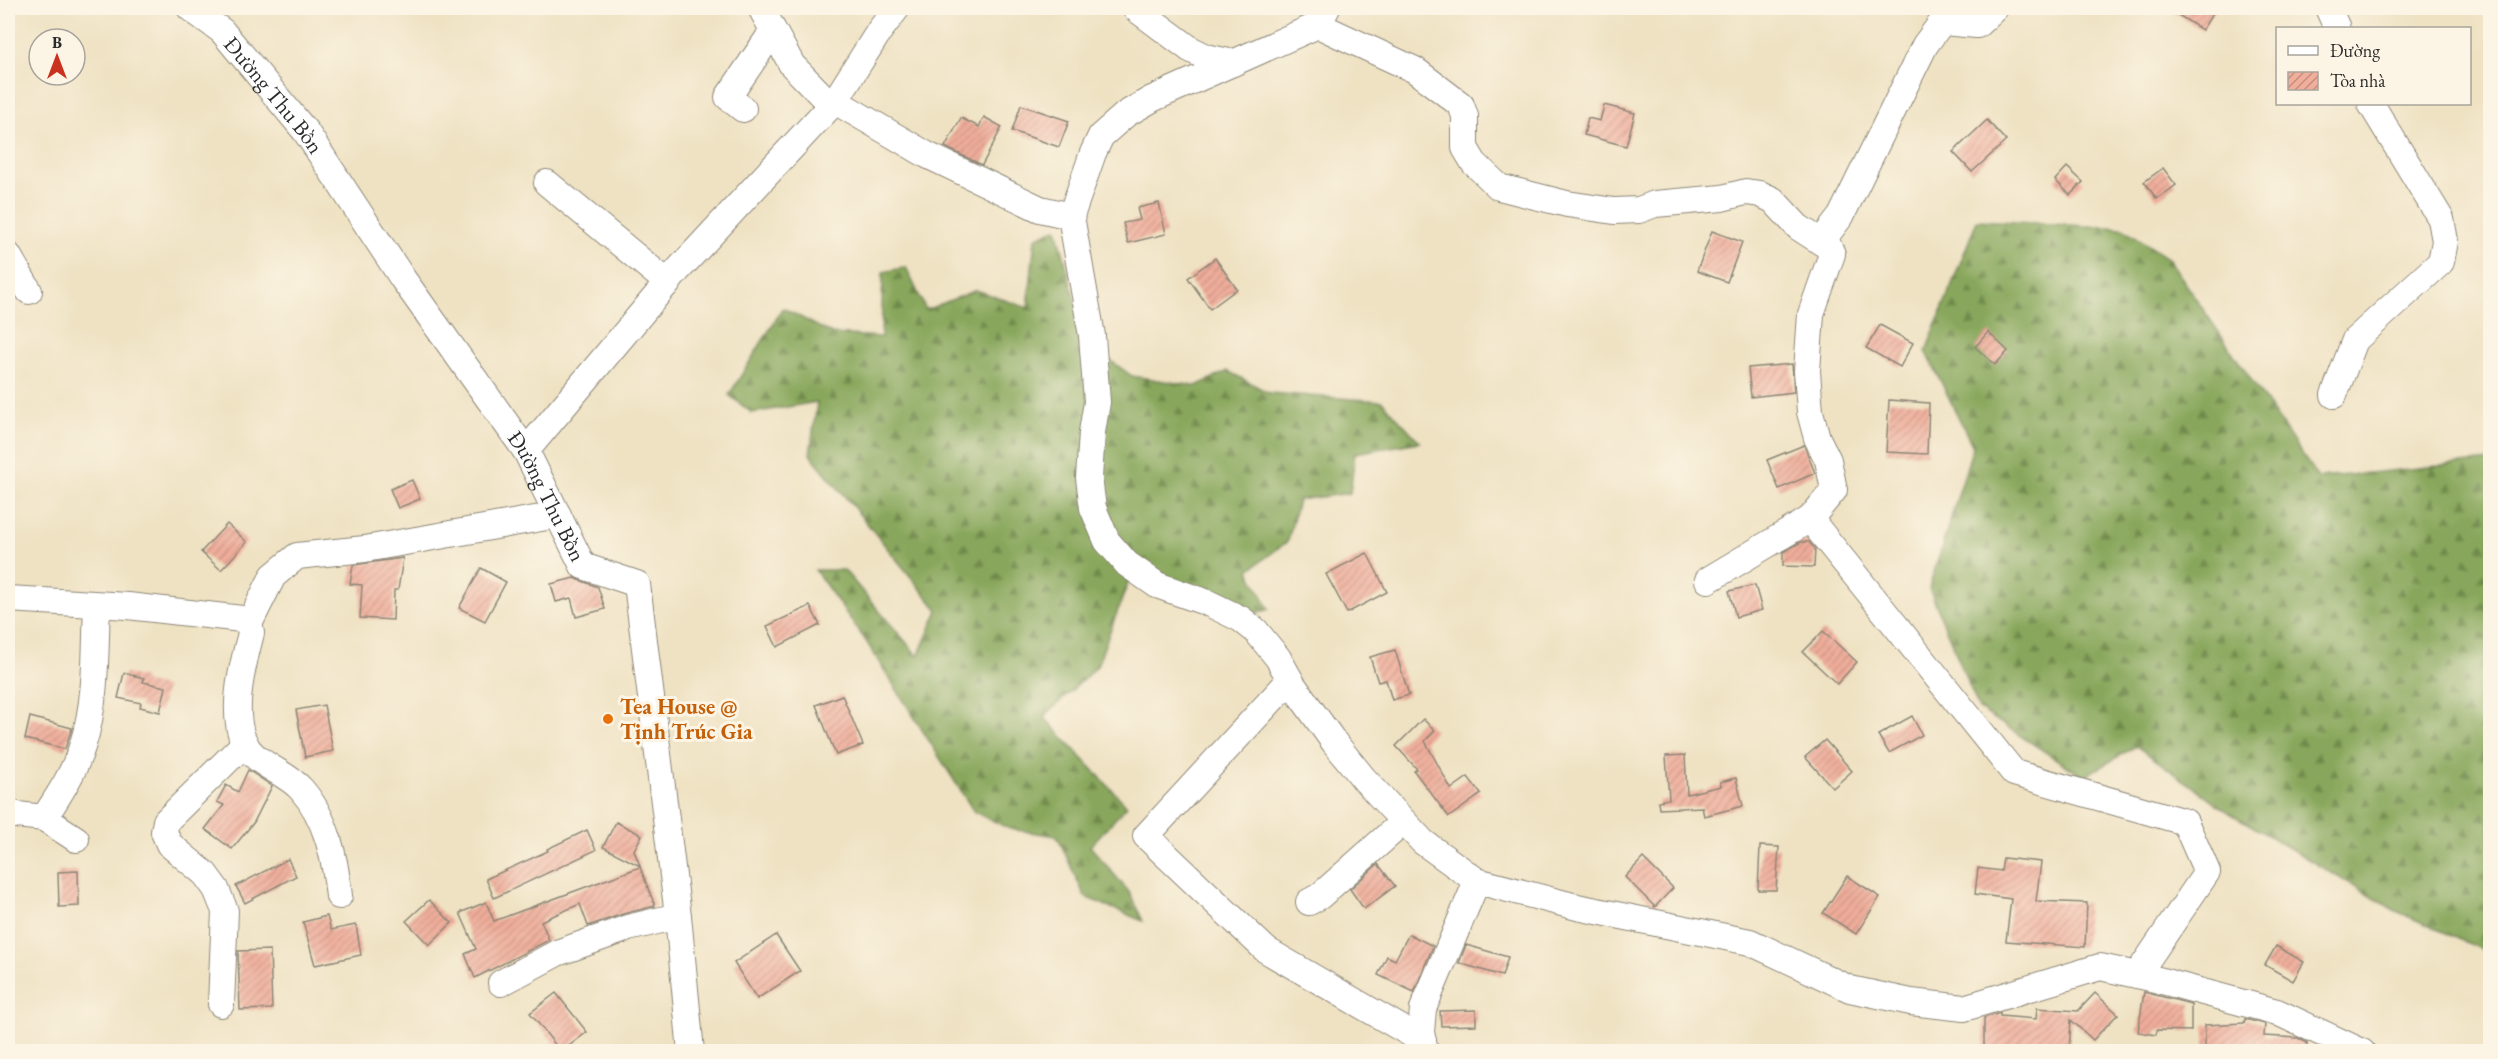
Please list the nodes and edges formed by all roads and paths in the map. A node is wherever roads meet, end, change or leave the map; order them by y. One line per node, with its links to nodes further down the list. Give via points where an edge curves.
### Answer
1 (190, 8): 21 (street, Đường Thu Bồn, via 222,31 306,132 403,279)
2 (761, 8): 9 (street)
3 (897, 8): 11 (street)
4 (1135, 8): 10 (street, via 1190,49)
5 (1995, 8): 16 (street, via 1977,25 1942,22 1925,45 1841,216)
6 (2328, 8): 8 (street)
7 (1323, 16): 10 (street); 16 (street, via 1405,64 1461,105 1465,148 1474,163 1499,187 1614,211 1746,192 1760,194 1773,200 1798,227)
8 (2337, 27)
9 (773, 31): 11 (street, via 792,65); 13 (street, via 728,97)
10 (1233, 63): 15 (street, via 1152,99 1126,114 1101,136)
11 (833, 103): 15 (street, via 927,155 1041,209); 18 (street)
12 (2372, 105): 20 (street, via 2441,219 2445,241 2441,262 2355,340)
13 (743, 109)
14 (547, 183): 18 (street)
15 (1071, 216): 28 (street, via 1092,336 1097,402 1089,478 1093,508 1107,541 1127,564 1157,585 1241,619 1278,658)
16 (1821, 242): 23 (street, via 1832,254 1811,314 1806,371 1810,412 1828,460 1834,490)
17 (8, 255): 19 (street)
18 (668, 283): 21 (street)
19 (29, 291)
20 (2334, 395)
21 (526, 451): 22 (street, Đường Thu Bồn)
22 (558, 515): 27 (street, via 365,549 297,556 273,576); 37 (street, Đường Thu Bồn, via 583,566 638,584)
23 (1810, 519): 24 (street); 38 (street, via 2014,773 2185,822 2207,872)
24 (1708, 580)
25 (8, 599): 26 (street)
26 (97, 605): 27 (street, via 242,619); 31 (street, via 94,682 83,743 66,784)
27 (249, 624): 29 (street, via 251,633 238,694)
28 (1290, 680): 32 (street, via 1341,752); 41 (street, via 1146,836 1266,950)
29 (244, 742): 35 (street, via 264,763 301,788 331,844); 40 (street, via 166,821 164,832 169,844 205,874 225,911)
30 (8, 814): 31 (street)
31 (44, 818): 33 (street)
32 (1403, 822): 34 (street, via 1423,842); 36 (street)
33 (76, 839)
34 (1477, 881): 38 (street, via 1577,907 1750,942 1850,989 1911,1002 1964,1008 2100,967); 41 (street, via 1423,1010)
35 (339, 896)
36 (1309, 902)
37 (678, 916): 39 (street, via 628,928 556,953); 42 (street, Đường Thu Bồn)
38 (2137, 975): 43 (street, via 2277,1012)
39 (501, 983)
40 (221, 1004)
41 (1424, 1046)
42 (691, 1052)
43 (2362, 1052)

